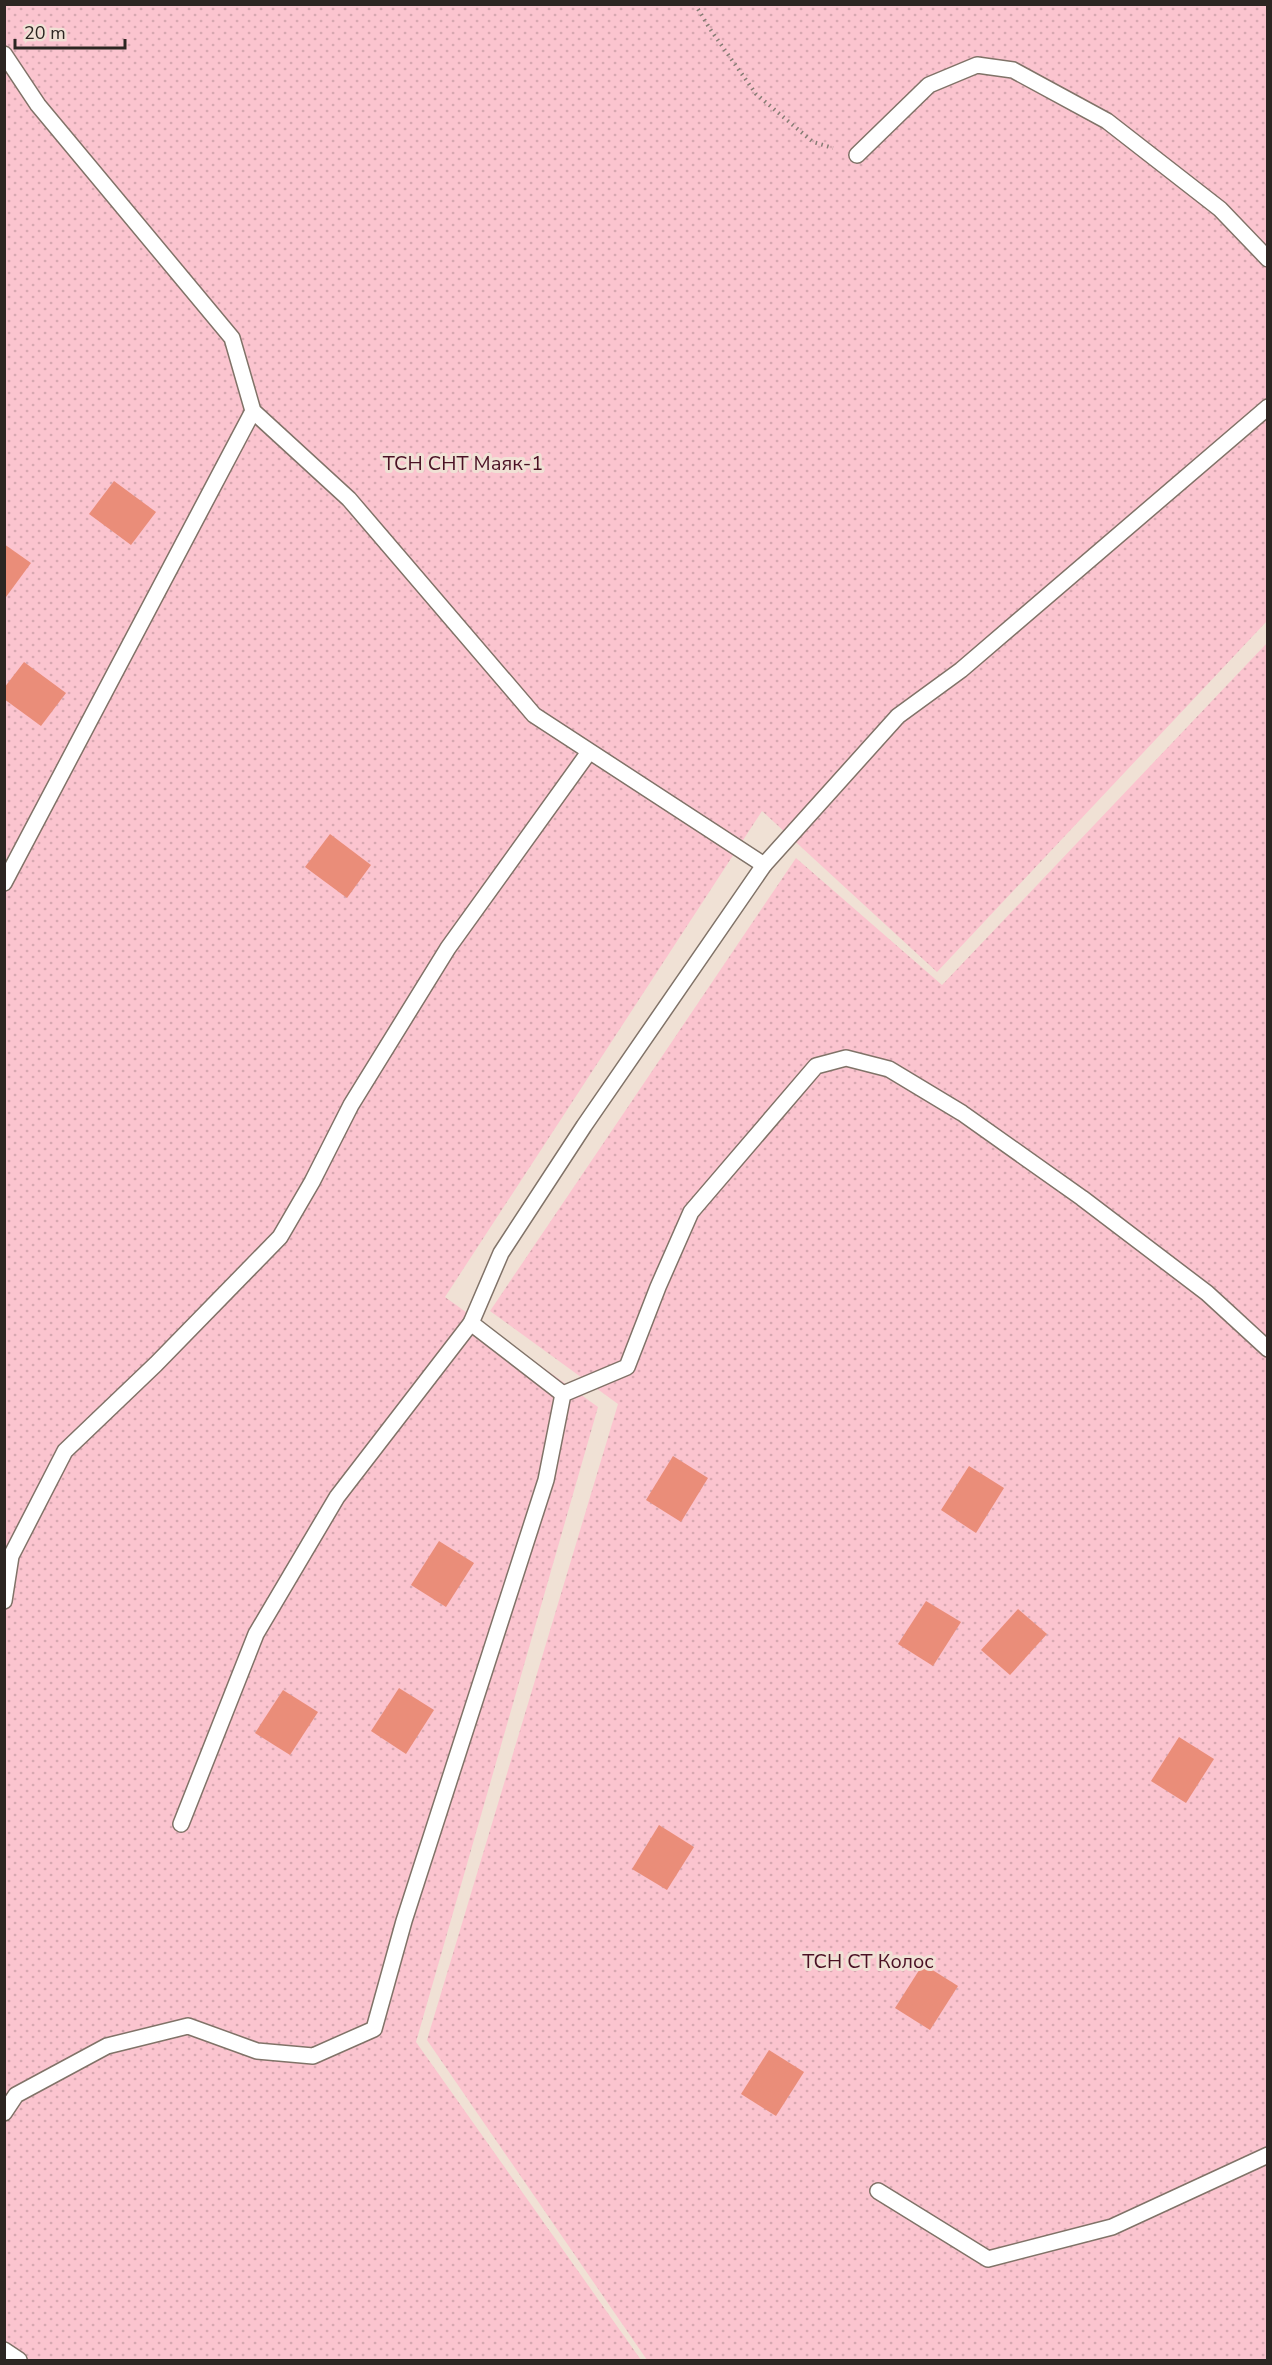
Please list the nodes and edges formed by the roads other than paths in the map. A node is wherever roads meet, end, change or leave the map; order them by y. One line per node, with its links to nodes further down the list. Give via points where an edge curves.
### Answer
1 (4, 54): 5 (lane, via 38,105 232,338)
2 (857, 155): 3 (lane, via 928,85 977,65 1014,70 1107,121 1220,209)
3 (1268, 259)
4 (1268, 407): 7 (lane, via 961,670 898,716)
5 (253, 411): 6 (lane, via 349,499 534,715); 8 (lane)
6 (589, 752): 7 (lane); 12 (lane, via 448,948 351,1105 280,1237 64,1451 11,1556)
7 (764, 865): 9 (lane, via 507,1243)
8 (4, 883)
9 (471, 1323): 11 (lane); 13 (lane, via 337,1497 256,1634)
10 (1268, 1349): 11 (lane, via 1207,1293 962,1113 889,1069 846,1058 816,1066 691,1212 627,1366)
11 (563, 1394): 14 (lane, via 546,1479 404,1921 374,2029 313,2056 257,2051 188,2026 107,2046 16,2094)
12 (4, 1601)
13 (182, 1824)
14 (4, 2113)
15 (1268, 2156): 16 (lane, via 1112,2227 988,2259)
16 (878, 2191)
17 (4, 2350): 18 (lane)
18 (19, 2361)

